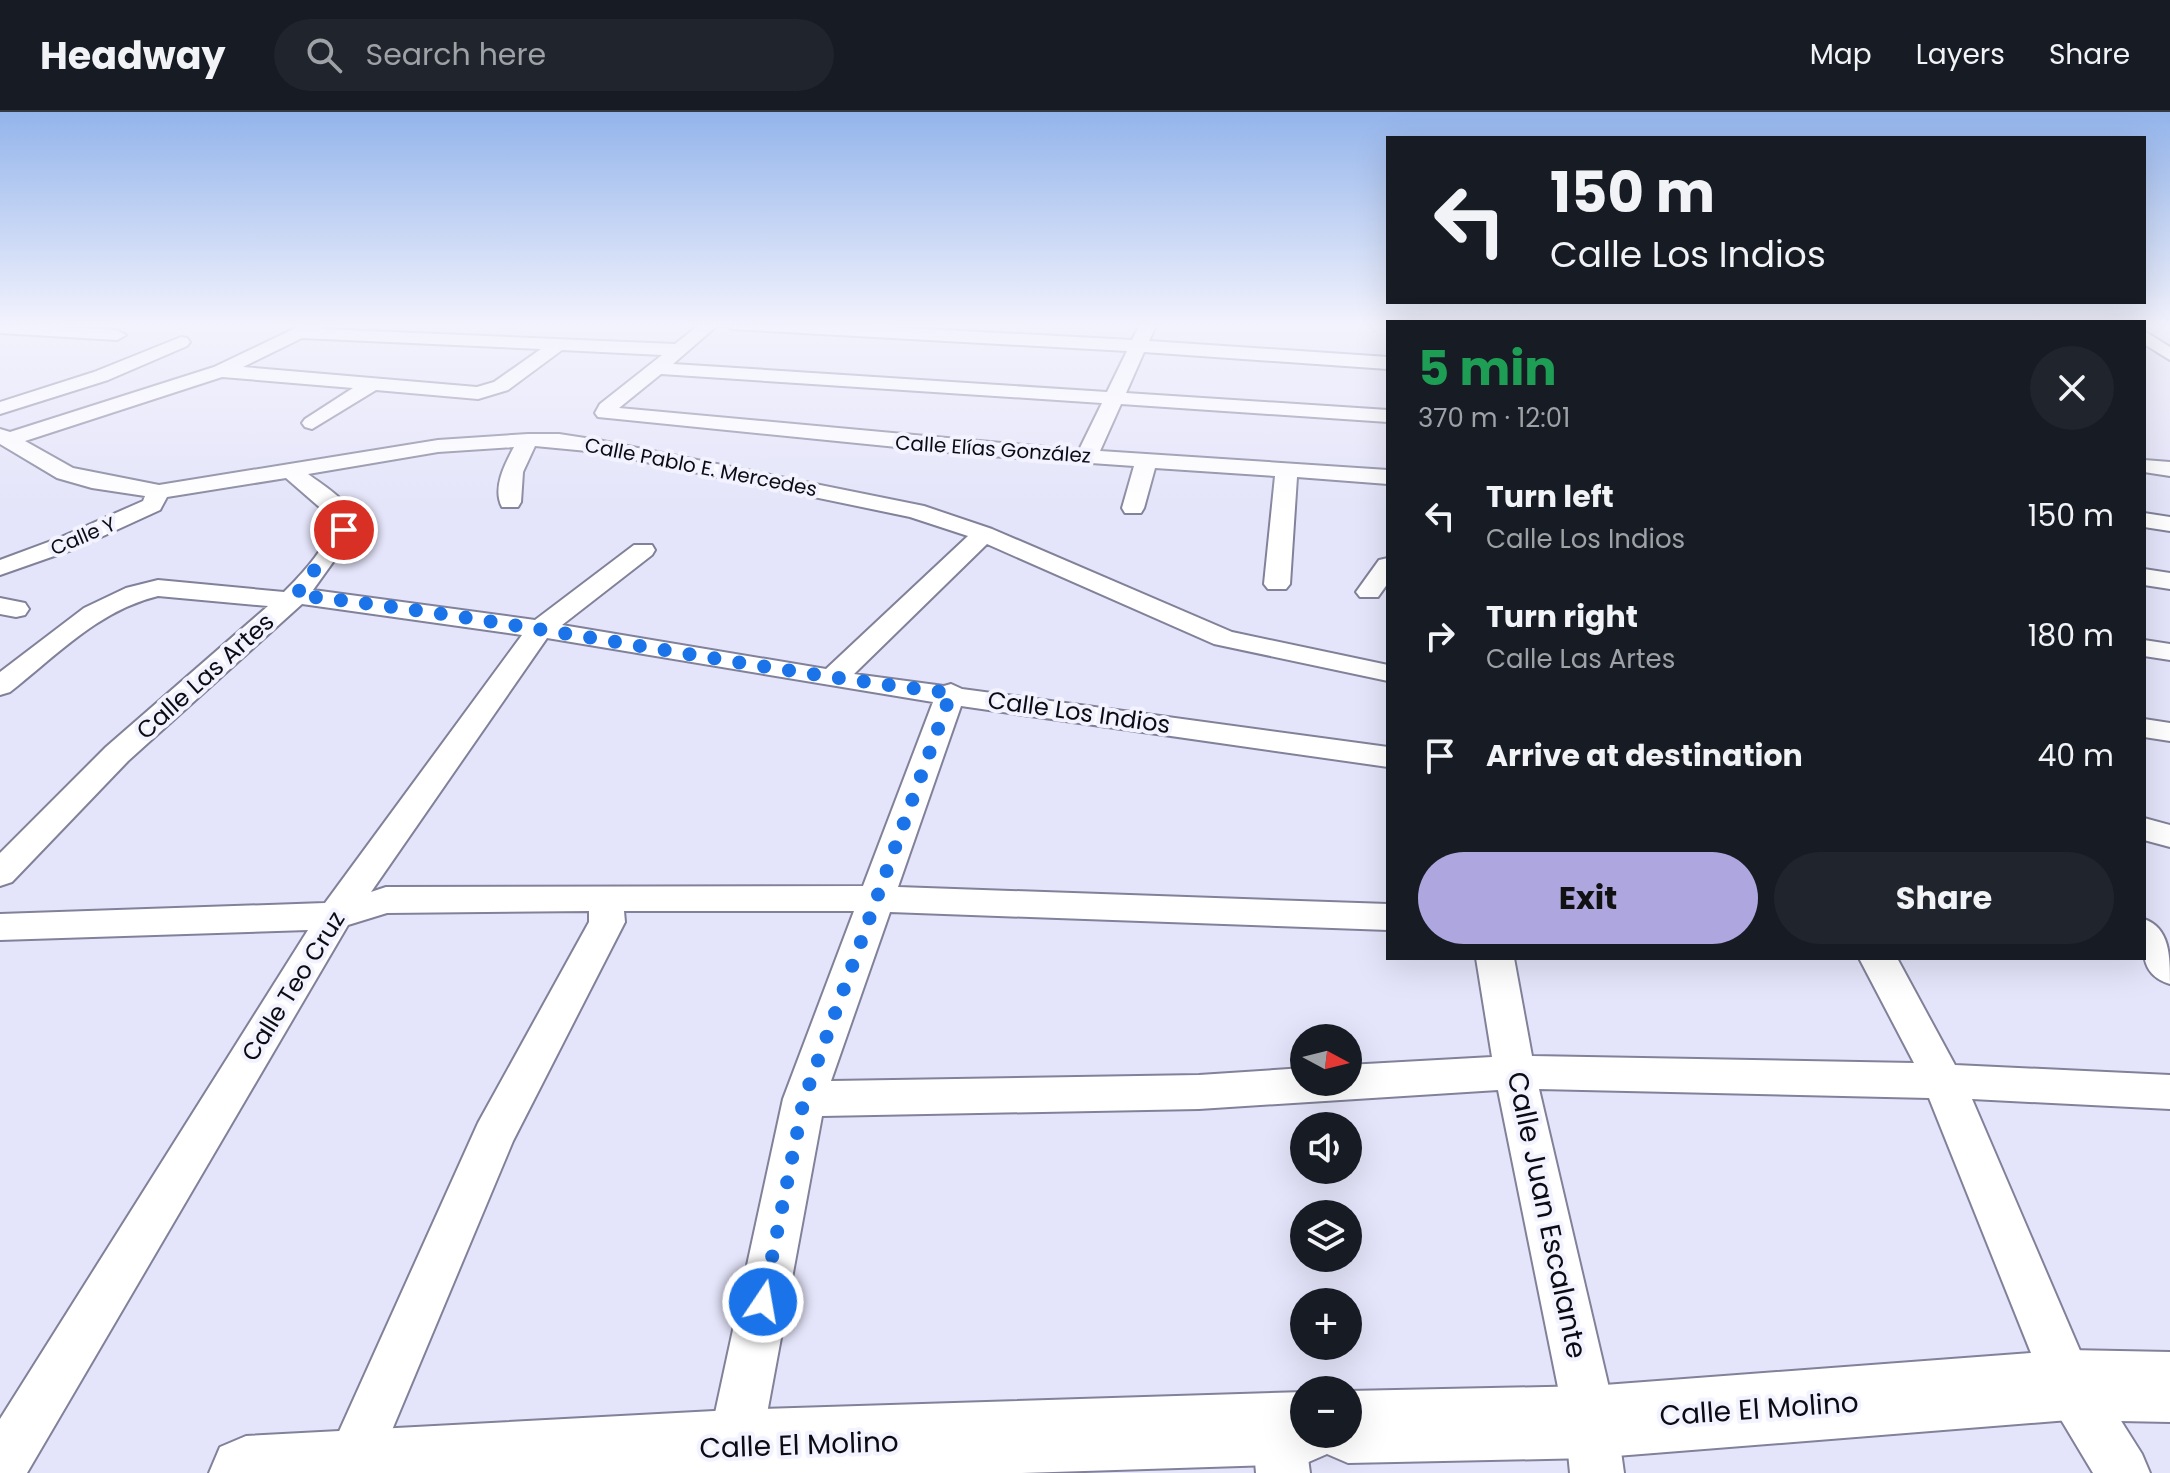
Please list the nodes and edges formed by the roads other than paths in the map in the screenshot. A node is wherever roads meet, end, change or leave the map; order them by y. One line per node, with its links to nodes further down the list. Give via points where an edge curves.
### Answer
1 (65, 388): 10 (street)
2 (167, 388): 13 (street)
3 (367, 388): 12 (street)
4 (398, 388): 5 (street, via 458,393)
5 (494, 388)
6 (632, 388): 15 (street, Calle Elías González, via 605,413)
7 (965, 388): 9 (street)
8 (1119, 388): 9 (street)
9 (1115, 397): 11 (street); 15 (street)
10 (0, 408)
11 (1386, 416)
12 (312, 423)
13 (5, 437): 22 (street, Calle Pablo E. Mercedes, via 65,473)
14 (528, 440): 20 (street, Calle Pablo E. Mercedes, via 438,446); 23 (street, via 512,472); 27 (street, Calle Pablo E. Mercedes, via 598,446 916,511)
15 (1087, 456): 16 (street, Calle Elías González)
16 (1147, 459): 18 (street, Calle Elías González); 24 (street)
17 (2146, 466): 19 (street)
18 (1287, 468): 21 (street, Calle Elías González); 33 (street)
19 (2170, 469)
20 (292, 472): 22 (street, Calle Pablo E. Mercedes); 35 (street, Calle Las Artes, via 344,518 336,543)
21 (1386, 477)
22 (159, 492): 29 (street, Calle Y, via 152,505)
23 (510, 502)
24 (1133, 508)
25 (2146, 520): 26 (street)
26 (2170, 524)
27 (984, 534): 39 (street, Calle Pablo E. Mercedes, via 1224,638); 40 (street)
28 (643, 550): 36 (street, Calle Teo Cruz)
29 (0, 568)
30 (1386, 568): 34 (street)
31 (2146, 577): 32 (street)
32 (2170, 581)
33 (1277, 584)
34 (1369, 592)
35 (293, 598): 36 (street, Calle Los Indios); 41 (street, Calle Los Indios, via 136,591 91,614); 48 (street, Calle Las Artes, via 117,754)
36 (540, 629): 40 (street, Calle Los Indios); 51 (street, Calle Teo Cruz)
37 (2146, 648): 38 (street)
38 (2170, 652)
39 (1386, 673)
40 (832, 679): 42 (street, Calle Los Indios)
41 (0, 686)
42 (951, 693): 45 (street, Calle Los Indios); 50 (street)
43 (2146, 728): 44 (street)
44 (2170, 732)
45 (1386, 757)
46 (2146, 830): 47 (street)
47 (2170, 836)
48 (0, 874)
49 (606, 898): 50 (street); 51 (street, via 386,900); 68 (street, via 607,922 493,1136)
50 (876, 899): 52 (street); 61 (street)
51 (335, 916): 53 (street); 69 (street, Calle Teo Cruz)
52 (1386, 917)
53 (0, 927)
54 (2146, 935): 57 (street)
55 (1495, 960): 58 (street, Calle Juan Escalante)
56 (1879, 960): 59 (street)
57 (2170, 970)
58 (1515, 1072): 59 (street); 61 (street, via 1199,1092); 66 (street, Calle Juan Escalante)
59 (1943, 1081): 60 (street); 62 (street)
60 (2170, 1092)
61 (804, 1099): 67 (street)
62 (2069, 1385): 63 (street, Calle El Molino); 66 (street, Calle El Molino); 71 (street)
63 (2170, 1387)
64 (1362, 1428): 66 (street, Calle El Molino)
65 (1289, 1443): 67 (street, Calle El Molino)
66 (1594, 1448)
67 (731, 1460): 68 (street, Calle El Molino)
68 (350, 1467): 70 (street, Calle El Molino)
69 (0, 1468)
70 (246, 1473)
71 (2123, 1473)

